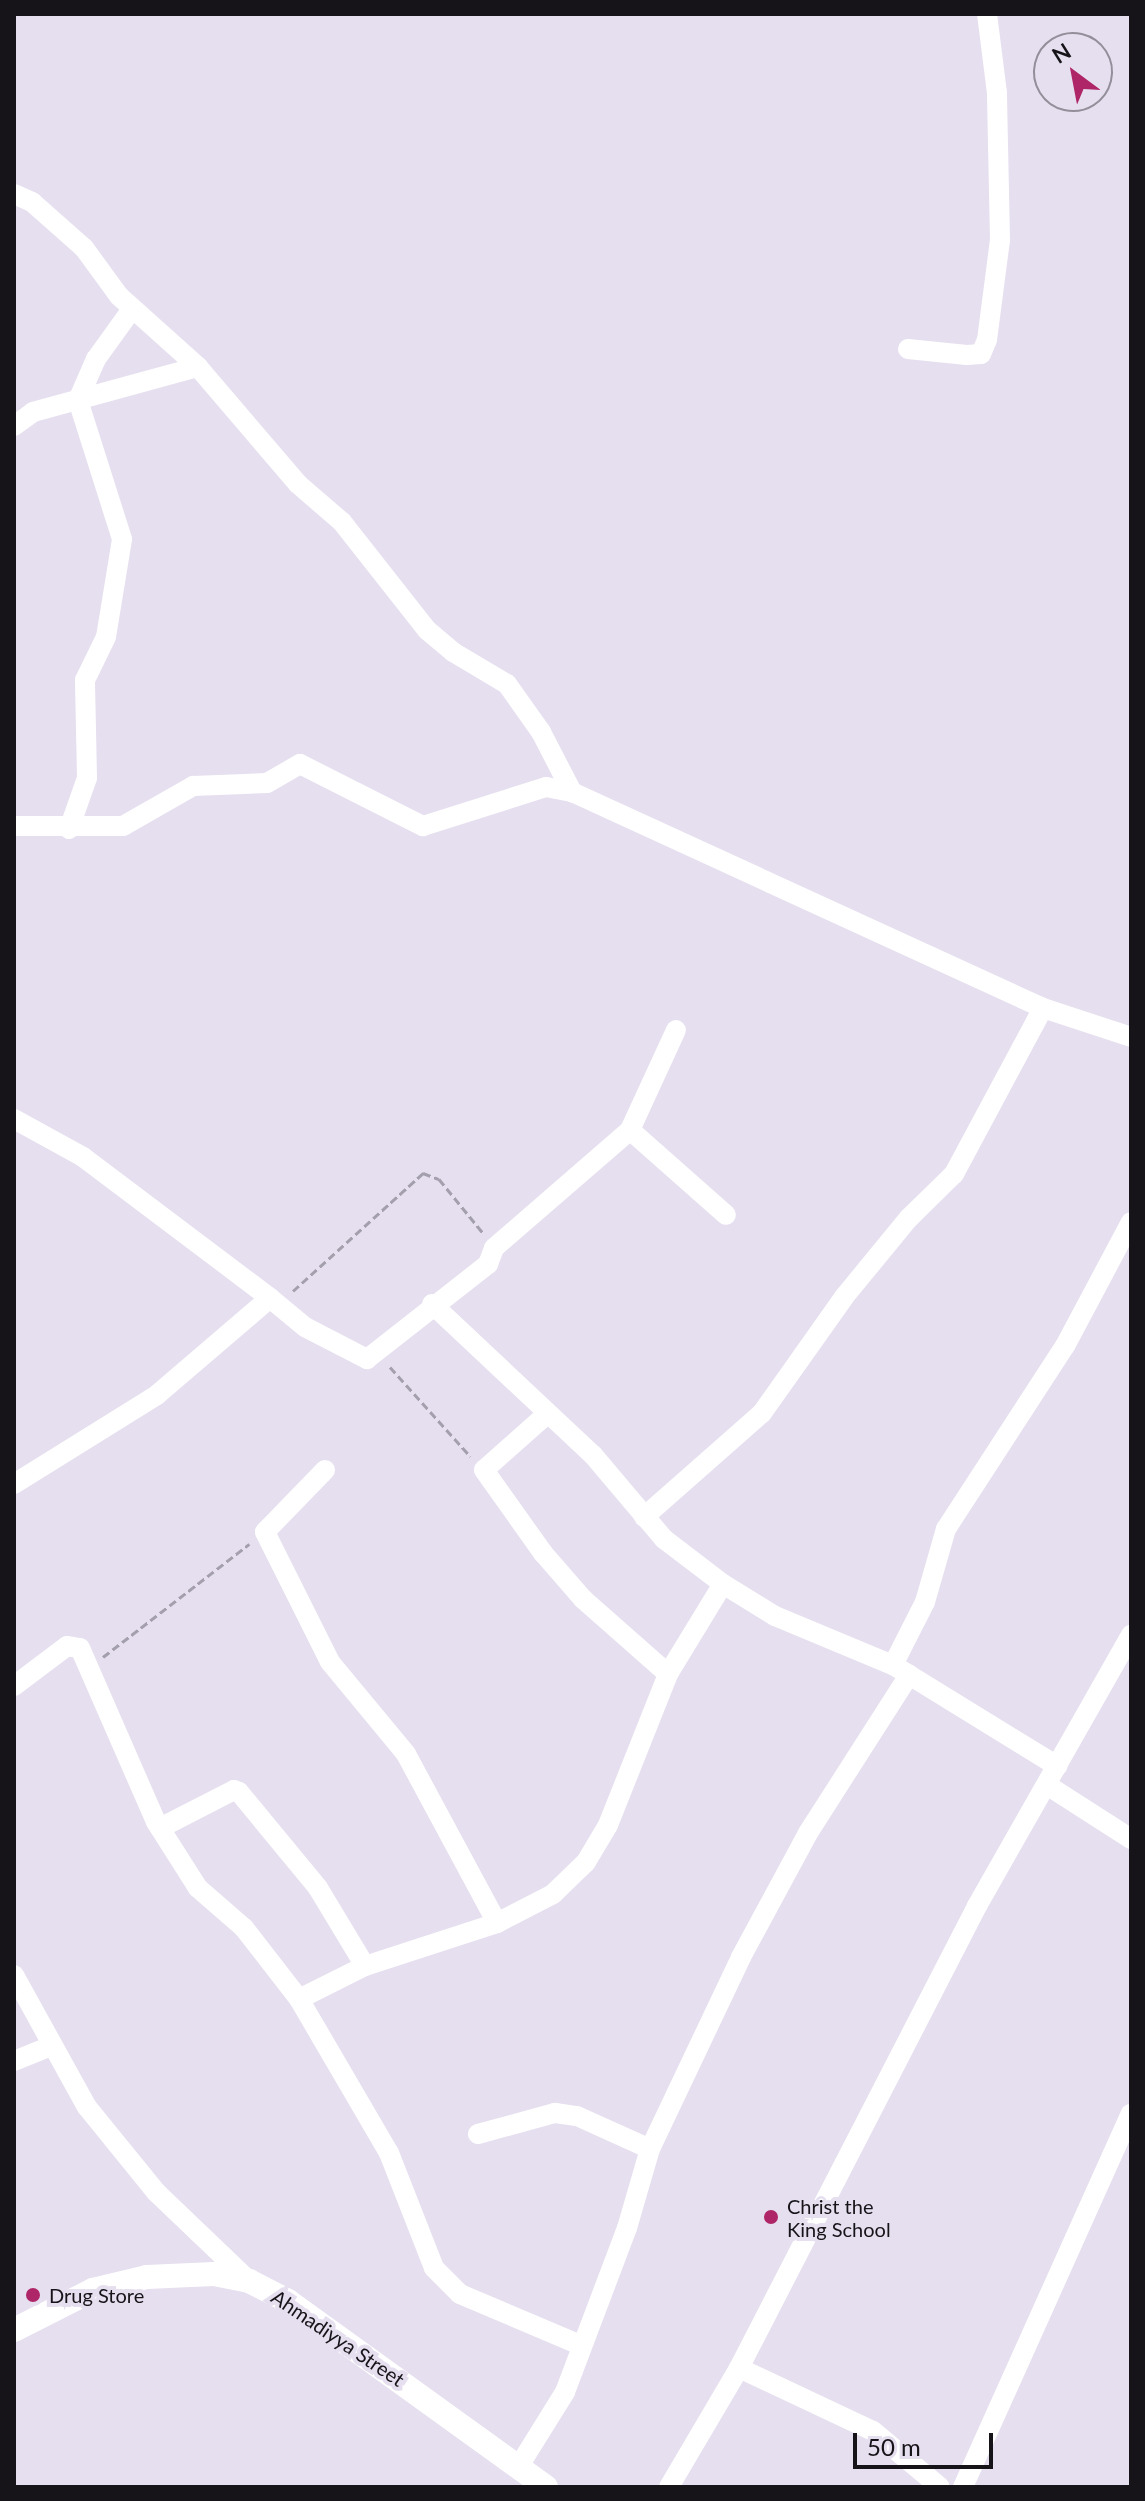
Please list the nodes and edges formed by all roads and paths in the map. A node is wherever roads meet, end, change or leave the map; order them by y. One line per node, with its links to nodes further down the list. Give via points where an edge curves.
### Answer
1 (987, 14): 4 (street, via 997,93 1000,240 987,340 981,354)
2 (14, 194): 3 (street, via 32,202 84,248)
3 (132, 309): 5 (street); 6 (street, via 96,359)
4 (908, 349)
5 (198, 367): 6 (street); 8 (street, via 298,484 342,522 427,630 507,684 541,732)
6 (78, 400): 7 (street, via 33,412); 10 (street, via 122,539 106,637 85,680 87,778)
7 (14, 426)
8 (572, 792): 10 (street, via 546,787 423,826 300,764 267,783 193,786 123,826); 11 (street)
9 (14, 826): 10 (street)
10 (69, 829)
11 (1043, 1008): 13 (street); 26 (street, via 954,1174 909,1218 844,1297 762,1413)
12 (676, 1030): 15 (street)
13 (1131, 1037)
14 (14, 1119): 19 (street, via 83,1157)
15 (630, 1130): 16 (street); 18 (street)
16 (726, 1215)
17 (1131, 1222): 31 (street, via 1065,1346 946,1529)
18 (494, 1248): 19 (path, via 439,1179 423,1173); 20 (street, via 488,1264)
19 (274, 1301): 21 (street, via 328,1341); 25 (street, via 157,1395)
20 (432, 1304): 21 (street); 22 (street)
21 (367, 1359): 24 (path, via 390,1367)
22 (547, 1414): 24 (street); 26 (street, via 600,1463)
23 (325, 1470): 27 (street)
24 (484, 1470): 32 (street, via 583,1599)
25 (14, 1484)
26 (644, 1517): 28 (street)
27 (265, 1532): 30 (path); 38 (street, via 330,1662 406,1754)
28 (723, 1584): 31 (street, via 775,1616); 32 (street)
29 (1131, 1635): 34 (street)
30 (91, 1666): 33 (street, via 80,1648 67,1646); 36 (street)
31 (901, 1670): 34 (street); 46 (street, via 771,1902)
32 (668, 1674): 38 (street, via 608,1825 586,1862 553,1894)
33 (14, 1686)
34 (1057, 1766): 35 (street)
35 (1047, 1785): 37 (street); 50 (street, via 977,1906)
36 (160, 1828): 39 (street, via 239,1792 318,1888); 41 (street, via 206,1898 244,1928)
37 (1131, 1839)
38 (497, 1923): 39 (street)
39 (365, 1966): 41 (street)
40 (14, 1975): 42 (street)
41 (299, 1999): 49 (street, via 389,2153 426,2253 444,2283)
42 (51, 2046): 43 (street); 47 (street, via 87,2107 156,2192)
43 (14, 2061)
44 (1131, 2114): 55 (street)
45 (478, 2134): 46 (street, via 555,2113 577,2116)
46 (650, 2149): 49 (street, via 627,2228)
47 (249, 2281): 48 (street, Ahmadiyya Street, via 214,2274 147,2277 93,2290); 51 (street, Ahmadiyya Street, via 288,2301)
48 (14, 2330)
49 (580, 2345): 51 (street, via 565,2392)
50 (739, 2368): 53 (street); 54 (street, via 873,2431)
51 (519, 2466): 52 (street, Ahmadiyya Street)
52 (546, 2487)
53 (669, 2487)
54 (940, 2487)
55 (963, 2487)

